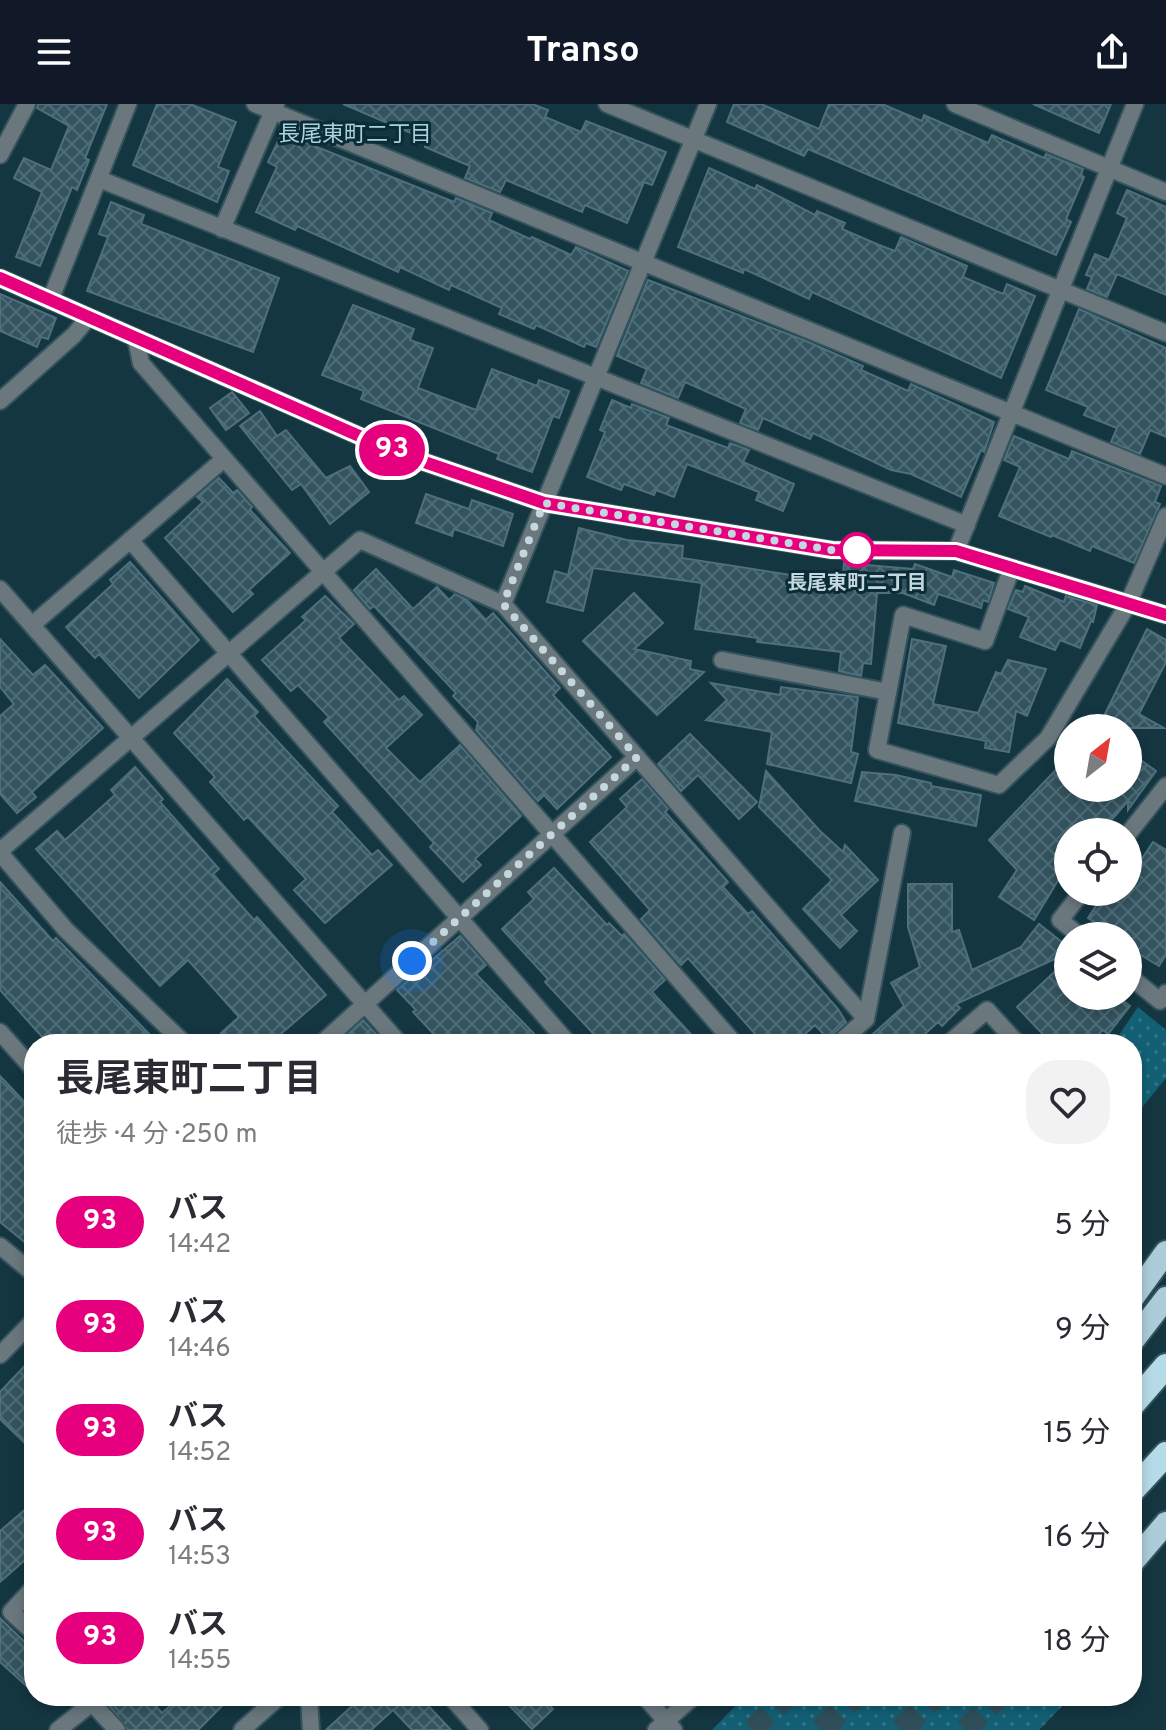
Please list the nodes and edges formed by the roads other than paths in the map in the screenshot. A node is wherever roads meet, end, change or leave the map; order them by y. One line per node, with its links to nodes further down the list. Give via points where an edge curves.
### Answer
1 (27, 104): 9 (street)
2 (128, 104): 13 (street)
3 (255, 104): 8 (street)
4 (607, 104): 10 (street)
5 (708, 104): 10 (street)
6 (955, 104): 12 (street)
7 (1135, 104): 12 (street)
8 (274, 108): 15 (street); 16 (street)
9 (5, 135): 11 (street)
10 (694, 138): 16 (street); 18 (street)
11 (0, 155)
12 (1109, 169): 14 (street); 18 (street)
13 (99, 179): 15 (street); 19 (street)
14 (1166, 192)
15 (222, 229): 23 (street)
16 (645, 261): 23 (street); 25 (street)
17 (0, 278): 19 (street)
18 (1060, 290): 21 (street); 25 (street)
19 (50, 301): 20 (street)
20 (88, 318): 22 (street); 24 (street)
21 (1166, 333)
22 (136, 339): 26 (street, via 141,363); 28 (street, via 398,453)
23 (595, 378): 28 (street); 30 (street)
24 (0, 401)
25 (1012, 413): 27 (street); 30 (street)
26 (224, 459): 31 (street); 34 (street)
27 (1166, 476)
28 (544, 503): 32 (street, via 832,550); 36 (street)
29 (1166, 516): 37 (street)
30 (967, 525): 32 (street)
31 (130, 540): 39 (street); 40 (street)
32 (956, 551): 33 (street)
33 (1011, 570): 37 (street); 42 (street, via 985,641 903,615)
34 (323, 572): 36 (street, via 360,540); 40 (street); 48 (street)
35 (0, 589): 39 (street)
36 (503, 604): 44 (street)
37 (1128, 604): 38 (street); 42 (street, via 1048,738 999,785 877,750)
38 (1166, 615)
39 (32, 625): 43 (street)
40 (229, 653): 43 (street); 51 (street)
41 (722, 660): 42 (street)
42 (888, 692)
43 (131, 739): 49 (street); 55 (street)
44 (637, 757): 48 (street); 56 (street)
45 (1166, 786): 46 (street)
46 (1141, 818)
47 (902, 833): 56 (street)
48 (552, 834): 51 (street); 62 (street)
49 (0, 852): 58 (street, via 66,930)
50 (1071, 906): 52 (street)
51 (459, 918): 55 (street); 61 (street)
52 (1062, 922)
53 (1142, 986): 54 (street, via 1160,1001)
54 (1166, 993)
55 (365, 1004): 59 (street); 60 (street)
56 (866, 1019): 63 (street)
57 (0, 1032): 66 (street)
58 (175, 1034)
59 (332, 1034)
60 (391, 1034)
61 (560, 1034)
62 (726, 1034)
63 (849, 1034)
64 (959, 1034): 65 (street, via 987,1010)
65 (1009, 1034)
66 (24, 1059)
67 (0, 1246): 69 (street)
68 (1166, 1252): 70 (highway)
69 (24, 1266)
70 (1142, 1285)
71 (1166, 1298): 72 (highway)
72 (1142, 1329)
73 (24, 1330): 74 (street)
74 (0, 1355)
75 (1166, 1366): 76 (highway)
76 (1142, 1394)
77 (1166, 1454): 78 (highway)
78 (1142, 1480)
79 (1166, 1523): 80 (highway)
80 (1142, 1551)
81 (24, 1598): 82 (street, via 11,1612)
82 (24, 1624)
83 (86, 1706): 91 (street)
84 (99, 1706): 92 (street)
85 (269, 1706): 93 (street)
86 (310, 1706): 94 (street)
87 (459, 1706): 95 (street)
88 (651, 1706): 90 (street)
89 (685, 1706): 90 (street)
90 (666, 1727)
91 (58, 1730)
92 (117, 1730)
93 (242, 1730)
94 (311, 1730)
95 (480, 1730)

